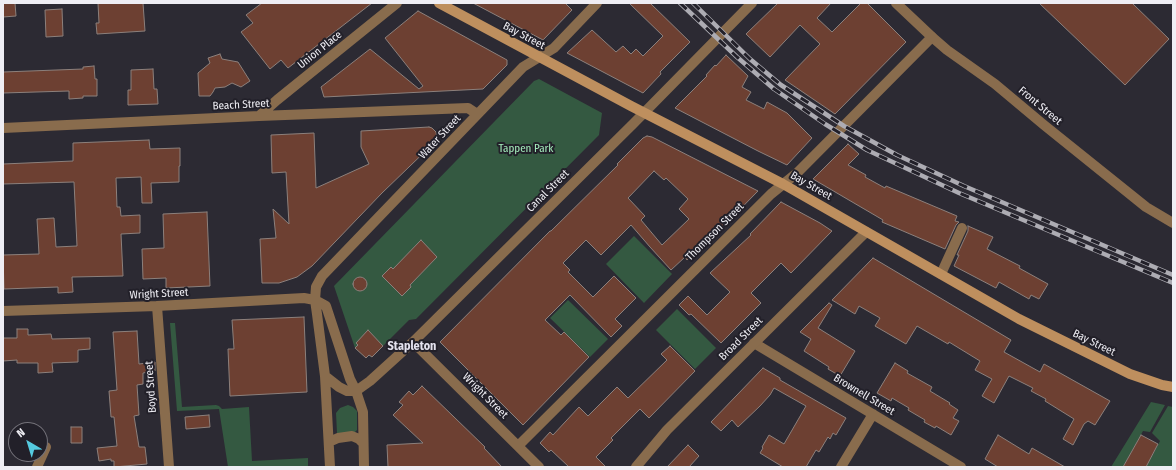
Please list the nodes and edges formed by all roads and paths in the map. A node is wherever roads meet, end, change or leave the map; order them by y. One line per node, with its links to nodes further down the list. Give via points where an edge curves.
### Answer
1 (397, 3): 10 (street, Union Place)
2 (439, 3): 7 (main road, Bay Street)
3 (597, 3): 7 (street, Water Street, via 554,48)
4 (752, 3): 8 (street, Canal Street)
5 (896, 3): 6 (street, Front Street)
6 (932, 38): 12 (street, Thompson Street); 13 (street, Front Street, via 995,84 1146,206)
7 (538, 57): 8 (main road, Bay Street); 9 (street, Water Street, via 523,67)
8 (644, 112): 12 (main road, Bay Street); 20 (street, Canal Street)
9 (478, 114): 10 (street, Beach Street, via 468,108); 17 (street, Water Street, via 322,276 316,287)
10 (259, 116): 11 (street, Beach Street)
11 (3, 128)
12 (783, 184): 15 (main road, Bay Street); 28 (street, Thompson Street)
13 (1173, 222)
14 (962, 228): 16 (street)
15 (866, 232): 16 (main road, Bay Street); 21 (street, Broad Street)
16 (940, 274): 23 (main road, Bay Street, via 1019,319 1130,374)
17 (315, 300): 18 (street, Wright Street, via 304,298); 22 (street); 24 (street, via 326,306)
18 (157, 306): 19 (street, Wright Street); 29 (street, Boyd Street)
19 (3, 311)
20 (413, 342): 24 (street, Canal Street); 28 (street, Wright Street)
21 (754, 343): 25 (street, Brownell Street); 33 (street, Broad Street, via 667,430)
22 (326, 376): 24 (street, via 339,388); 26 (street)
23 (1173, 387)
24 (356, 391): 27 (street, via 363,412)
25 (873, 414): 34 (street); 35 (street, Brownell Street)
26 (329, 442): 27 (street, via 352,436); 30 (street)
27 (363, 443): 31 (street)
28 (518, 446): 32 (street, Wright Street)
29 (169, 467)
30 (330, 467)
31 (364, 467)
32 (539, 467)
33 (636, 467)
34 (841, 467)
35 (961, 467)

